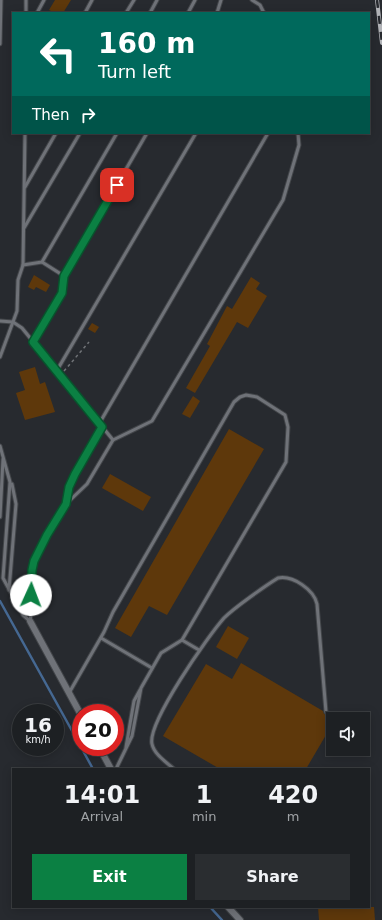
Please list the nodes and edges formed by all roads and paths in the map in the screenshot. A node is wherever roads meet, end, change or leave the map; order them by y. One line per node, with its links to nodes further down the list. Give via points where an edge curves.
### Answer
1 (1, 0): 18 (lane)
2 (26, 0): 10 (lane)
3 (44, 0): 11 (lane)
4 (92, 0): 12 (lane)
5 (134, 0): 13 (lane)
6 (158, 0): 14 (lane)
7 (195, 0): 15 (lane)
8 (221, 0): 16 (lane)
9 (252, 0): 17 (lane, via 260,5)
10 (26, 12)
11 (38, 12)
12 (86, 12)
13 (127, 12)
14 (151, 12)
15 (189, 12)
16 (217, 12)
17 (264, 12)
18 (0, 44)
19 (25, 134): 27 (lane)
20 (55, 134): 27 (lane)
21 (79, 134): 28 (lane)
22 (116, 134): 29 (lane)
23 (146, 134): 31 (lane)
24 (195, 134): 37 (lane)
25 (267, 134): 38 (lane)
26 (298, 134): 39 (lane, via 299,145 283,200 152,421)
27 (24, 188): 28 (lane)
28 (24, 230): 30 (lane)
29 (42, 262): 30 (lane); 31 (lane)
30 (23, 265): 33 (lane, via 18,280 17,311)
31 (64, 276): 34 (lane, via 62,293)
32 (0, 321): 33 (lane)
33 (13, 322): 34 (lane, via 22,328); 36 (lane)
34 (33, 342): 37 (lane)
35 (89, 342): 37 (path, via 66,369)
36 (0, 357)
37 (57, 373): 38 (lane)
38 (100, 425): 39 (lane); 45 (lane, via 69,487)
39 (113, 440): 45 (lane, via 87,484)
40 (0, 446): 41 (lane)
41 (2, 452): 42 (lane); 44 (lane)
42 (10, 477): 49 (lane, via 2,574); 50 (lane, via 16,498 9,585)
43 (0, 485): 44 (lane)
44 (2, 490): 46 (lane)
45 (66, 504): 51 (lane, via 34,561)
46 (0, 514): 47 (lane)
47 (0, 517)
48 (0, 575): 49 (lane)
49 (4, 582): 50 (lane)
50 (11, 595): 51 (lane, via 23,615)
51 (30, 621): 57 (street)
52 (101, 638): 53 (lane, via 113,612 234,402 246,395 257,397 285,415 288,427 286,462); 55 (lane); 57 (lane)
53 (182, 640): 54 (lane); 55 (lane, via 161,653)
54 (199, 650): 59 (lane, via 225,618 275,580 289,578 309,590 316,601); 64 (lane, via 155,722 152,733 153,748)
55 (152, 668): 56 (lane)
56 (141, 688): 60 (lane, via 133,706); 60 (lane, via 132,736)
57 (69, 693): 58 (street)
58 (75, 704)
59 (326, 712)
60 (125, 750): 63 (lane)
61 (104, 756): 62 (street)
62 (111, 768)
63 (116, 768)
64 (173, 768)
65 (229, 908): 66 (street)
66 (240, 920)

